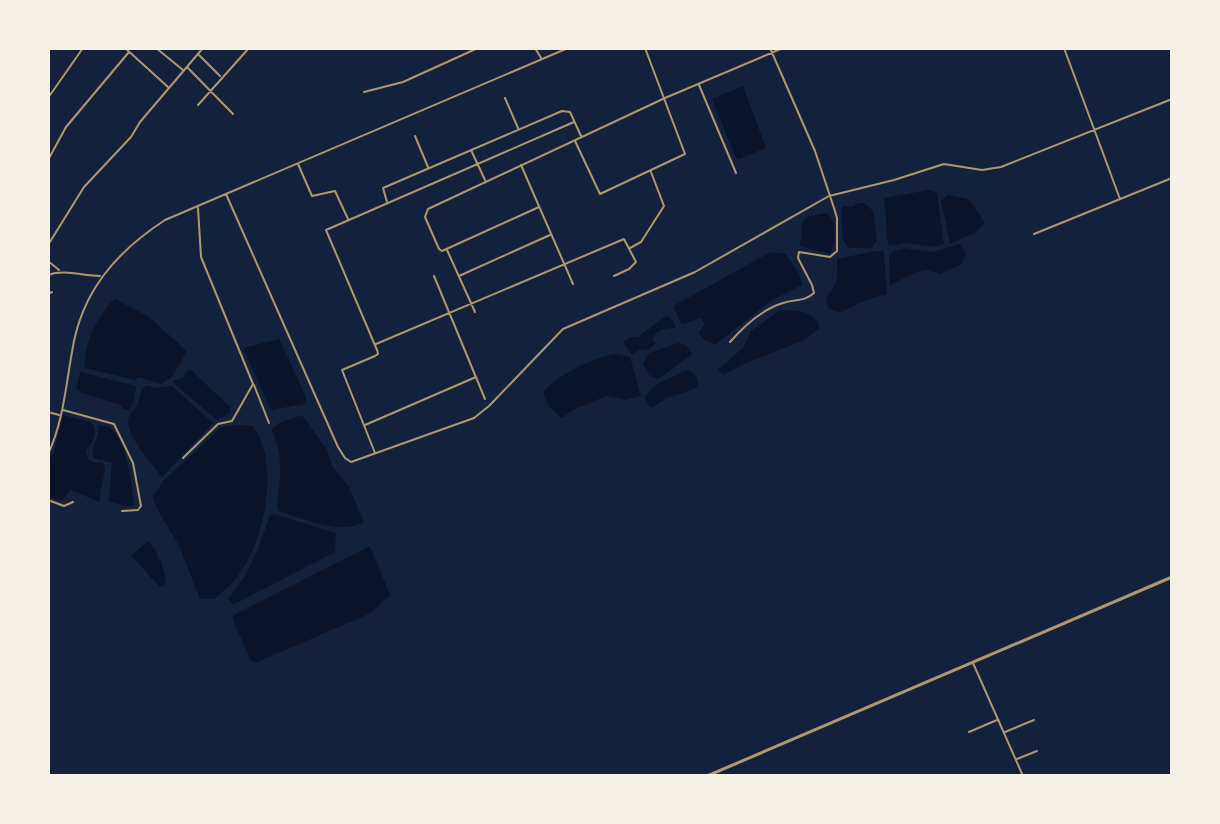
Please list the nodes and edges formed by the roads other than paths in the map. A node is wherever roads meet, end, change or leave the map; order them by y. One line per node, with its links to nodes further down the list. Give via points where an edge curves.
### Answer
1 (83, 48): 24 (street)
2 (125, 48): 13 (street)
3 (156, 48): 18 (street)
4 (249, 48): 19 (street)
5 (478, 48): 23 (street, via 403,82)
6 (535, 48): 16 (street)
7 (568, 48): 16 (street)
8 (645, 48): 26 (street)
9 (770, 48): 14 (street)
10 (783, 48): 14 (street)
11 (1064, 48): 32 (street)
12 (201, 49): 15 (street)
13 (129, 52): 21 (street); 37 (street, via 66,127)
14 (772, 53): 20 (street); 47 (street)
15 (198, 54): 17 (street); 19 (street)
16 (542, 59): 38 (street)
17 (187, 67): 18 (street); 22 (street)
18 (183, 71): 21 (street)
19 (221, 77): 22 (street)
20 (699, 84): 26 (street); 43 (street)
21 (169, 87): 55 (street, via 84,187)
22 (211, 92): 28 (street); 29 (street)
23 (364, 92)
24 (48, 98)
25 (505, 98): 31 (street)
26 (665, 98): 34 (street); 42 (street, via 686,153)
27 (1172, 99): 32 (street)
28 (198, 105)
29 (233, 114)
30 (574, 122): 31 (street, via 566,110); 34 (street); 39 (street)
31 (519, 130): 36 (street)
32 (1093, 131): 47 (street, via 1001,167 944,164); 48 (street)
33 (415, 136): 41 (street)
34 (581, 137): 35 (street)
35 (575, 140): 40 (street); 42 (street, via 600,194)
36 (471, 150): 39 (street); 41 (street)
37 (48, 160)
38 (297, 163): 46 (street); 52 (street, via 312,196 335,191)
39 (478, 164): 45 (street); 49 (street)
40 (521, 165): 45 (street); 51 (street)
41 (429, 168): 49 (street, via 383,188)
42 (651, 171): 56 (street, via 664,206 641,242)
43 (736, 173)
44 (1172, 178): 48 (street)
45 (486, 181): 57 (street, via 425,211 439,249)
46 (226, 194): 50 (street); 81 (street, via 338,447 351,462)
47 (829, 196): 70 (street, via 837,218 835,254 797,254 814,293 754,319); 81 (street, via 695,272 563,329 474,418)
48 (1120, 199): 54 (street)
49 (387, 203): 52 (street)
50 (198, 207): 62 (street, via 149,231); 73 (street, via 201,257)
51 (539, 207): 53 (street); 57 (street)
52 (349, 220): 71 (street, via 326,230)
53 (551, 234): 59 (street); 64 (street)
54 (1034, 234)
55 (48, 245)
56 (630, 248): 59 (street, via 623,238); 65 (street, via 634,265)
57 (447, 249): 64 (street)
58 (48, 261): 60 (street)
59 (564, 263): 66 (street); 67 (street)
60 (60, 271): 61 (street); 62 (street)
61 (48, 275)
62 (102, 276): 75 (street, via 75,334)
63 (434, 276): 68 (street)
64 (459, 276): 67 (street)
65 (614, 276)
66 (573, 284)
67 (471, 303): 68 (street); 69 (street)
68 (449, 312): 71 (street); 72 (street)
69 (475, 312)
70 (730, 342)
71 (375, 344): 79 (street, via 378,354 342,370)
72 (476, 377): 74 (street); 79 (street)
73 (253, 384): 78 (street); 82 (street, via 232,421 218,424)
74 (485, 399)
75 (62, 410): 77 (street); 85 (street, via 118,428 135,469 141,506)
76 (48, 412): 77 (street)
77 (60, 416): 80 (street)
78 (269, 423)
79 (364, 426): 81 (street)
80 (48, 454)
81 (375, 454)
82 (183, 458)
83 (48, 500): 84 (street, via 64,506)
84 (73, 502)
85 (122, 511)
86 (1172, 577): 87 (street)
87 (973, 662): 88 (street); 94 (street)
88 (998, 719): 90 (street); 91 (street)
89 (1034, 720): 91 (street)
90 (969, 732)
91 (1004, 732): 93 (street)
92 (1037, 751): 93 (street)
93 (1016, 760): 95 (street)
94 (707, 776)
95 (1023, 776)

